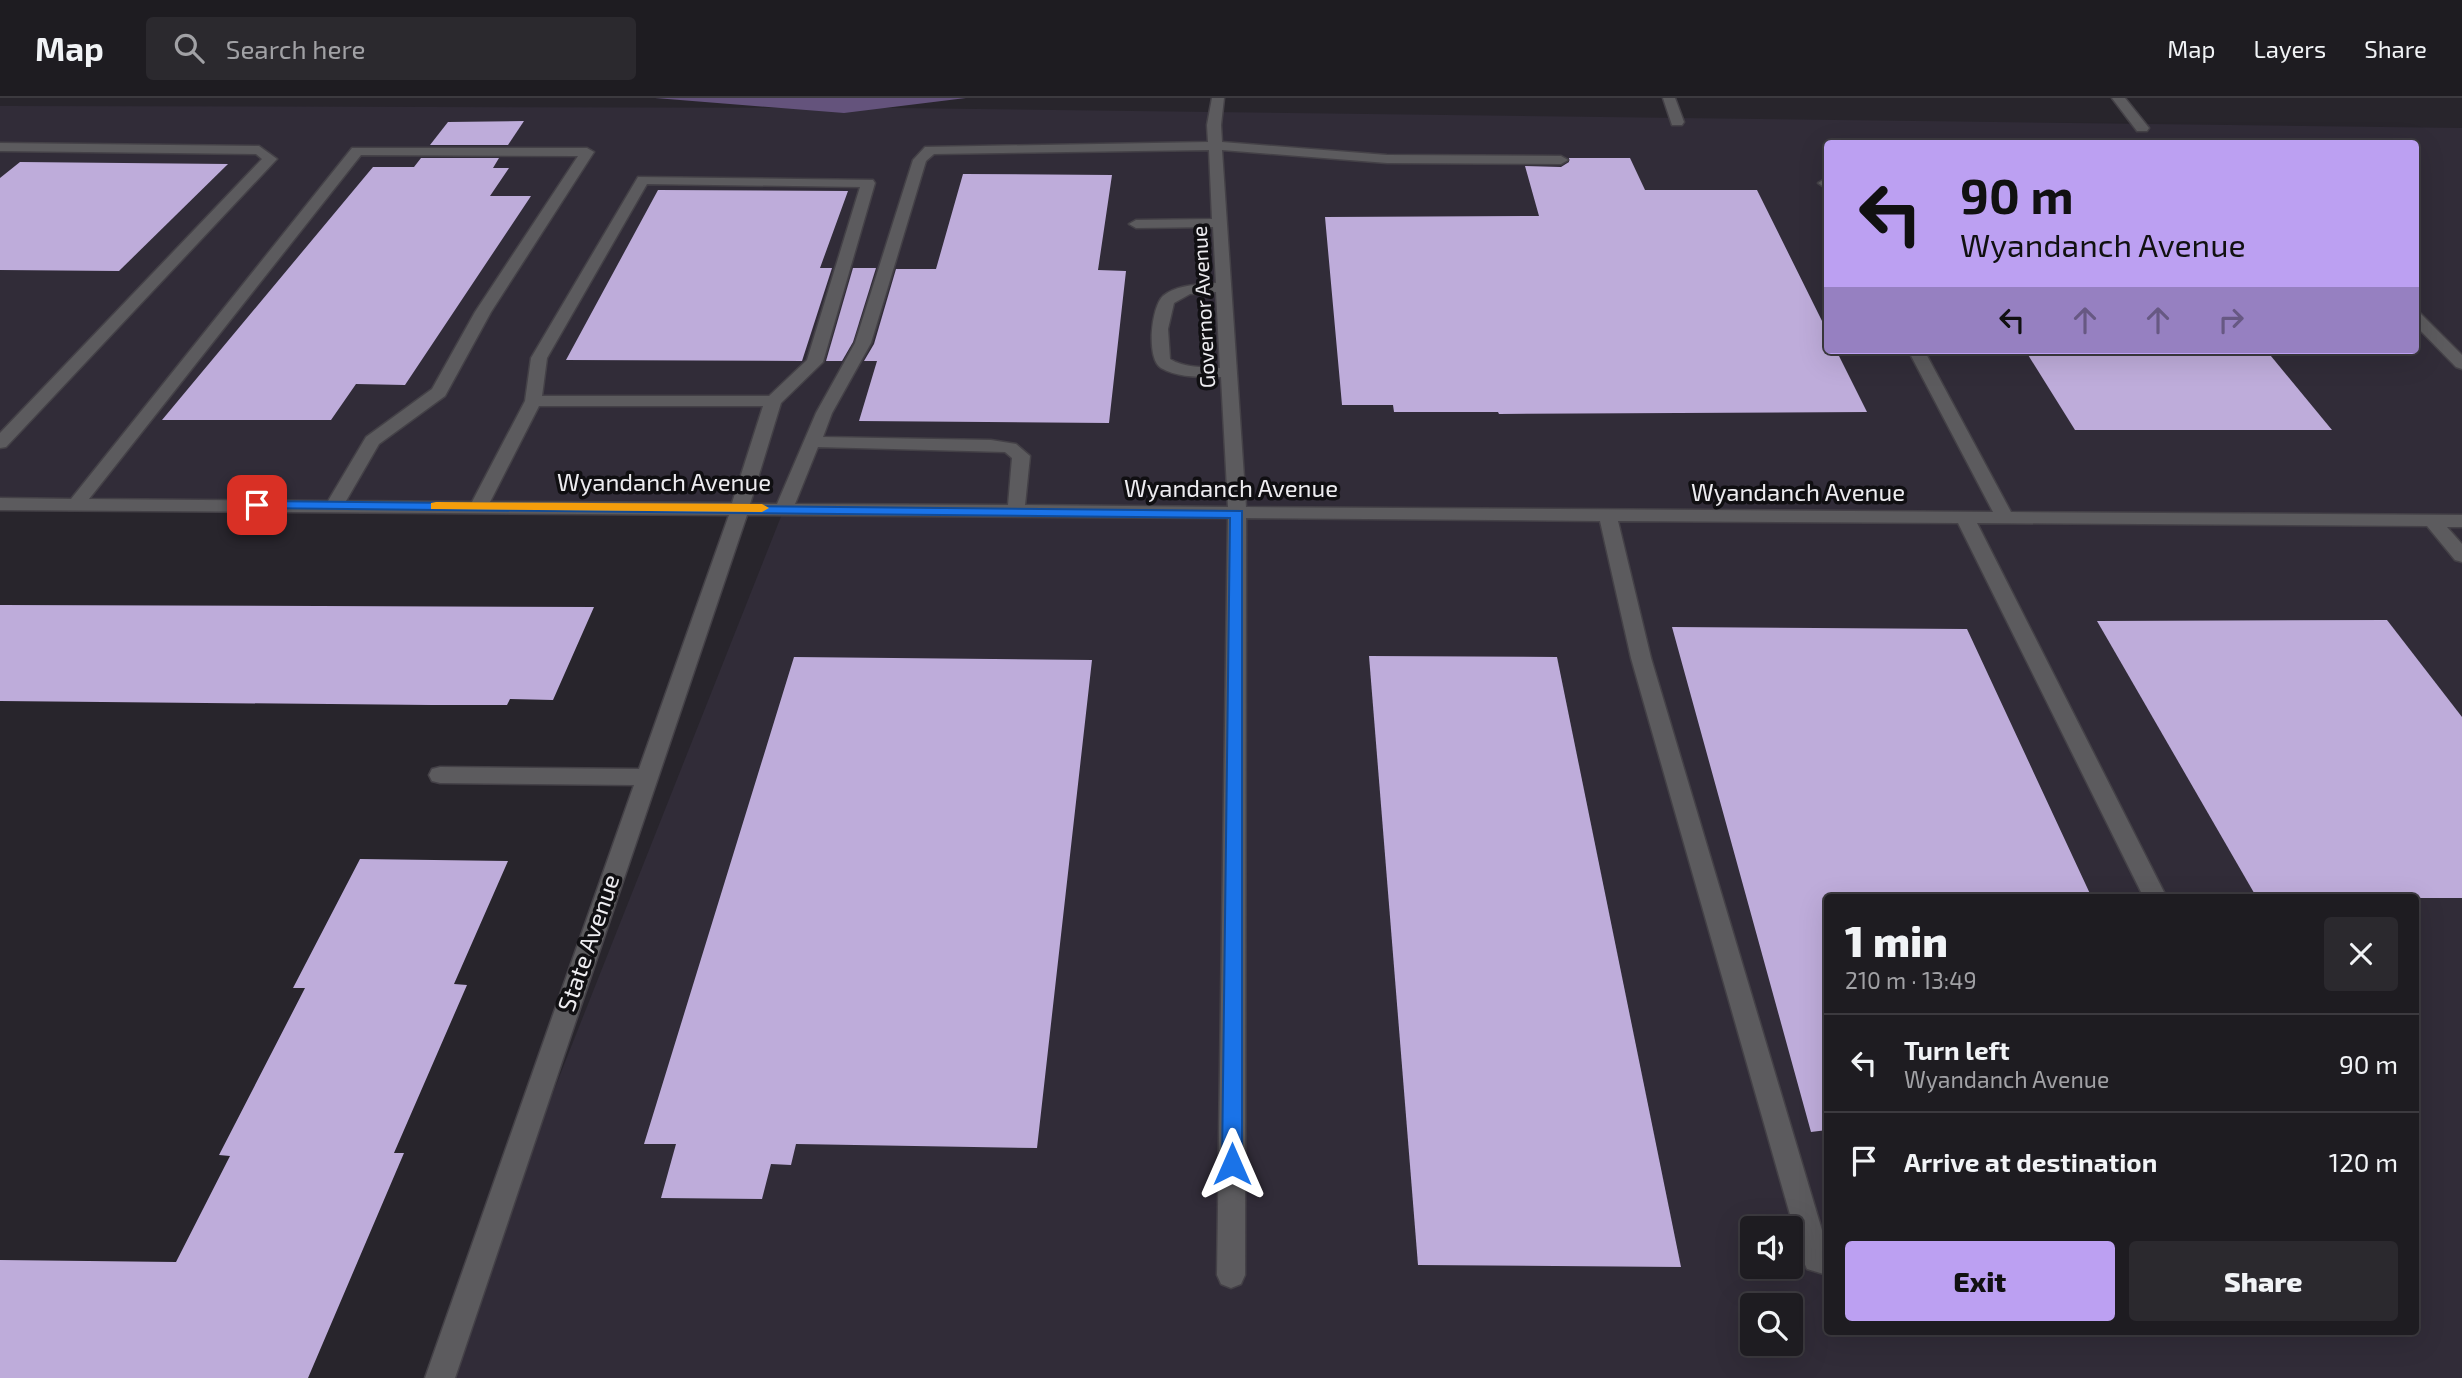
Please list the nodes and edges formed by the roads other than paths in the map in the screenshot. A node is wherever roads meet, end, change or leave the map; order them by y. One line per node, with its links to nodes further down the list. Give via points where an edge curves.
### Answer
1 (1218, 98): 6 (street, Governor Avenue)
2 (1669, 98): 4 (street)
3 (2118, 98): 5 (street)
4 (1677, 122)
5 (2142, 128)
6 (1216, 146): 8 (street, via 1387,159); 9 (street, Governor Avenue); 18 (street, via 939,148 926,152 863,343)
7 (0, 147): 19 (street, via 259,150 270,159)
8 (1561, 160)
9 (1220, 223): 10 (street); 11 (street, Governor Avenue)
10 (1136, 224)
11 (1224, 287): 15 (street, Governor Avenue); 15 (street, via 1187,290 1168,300 1160,348 1162,360 1174,369)
12 (2419, 320): 14 (street)
13 (1918, 354): 30 (street)
14 (2462, 364)
15 (1229, 373): 27 (street, Governor Avenue)
16 (533, 401): 17 (street); 17 (street, via 539,358 643,180 867,183 815,362); 23 (street)
17 (773, 401): 24 (street, State Avenue)
18 (812, 442): 25 (street); 26 (street, via 1010,448 1021,456)
19 (0, 443)
20 (0, 504): 21 (street, Wyandanch Avenue)
21 (76, 504): 22 (street, Wyandanch Avenue); 22 (street, via 357,151 587,152 484,312 439,392 372,441)
22 (334, 506): 23 (street, Wyandanch Avenue)
23 (479, 506): 24 (street, Wyandanch Avenue)
24 (740, 508): 25 (street, Wyandanch Avenue); 35 (street, State Avenue)
25 (784, 508): 26 (street, Wyandanch Avenue)
26 (1016, 512): 27 (street, Wyandanch Avenue)
27 (1237, 514): 28 (street, Wyandanch Avenue); 38 (street, Governor Avenue)
28 (1608, 516): 29 (street, Wyandanch Avenue); 37 (street, via 1641,658 1817,1260)
29 (1965, 518): 30 (street, Wyandanch Avenue); 36 (street)
30 (2006, 519): 31 (street, Wyandanch Avenue)
31 (2431, 520): 32 (street, Wyandanch Avenue); 33 (street)
32 (2462, 521)
33 (2462, 556)
34 (440, 775): 35 (street)
35 (646, 777): 39 (street, State Avenue)
36 (2154, 894)
37 (1824, 1261)
38 (1231, 1275)
39 (440, 1378)

